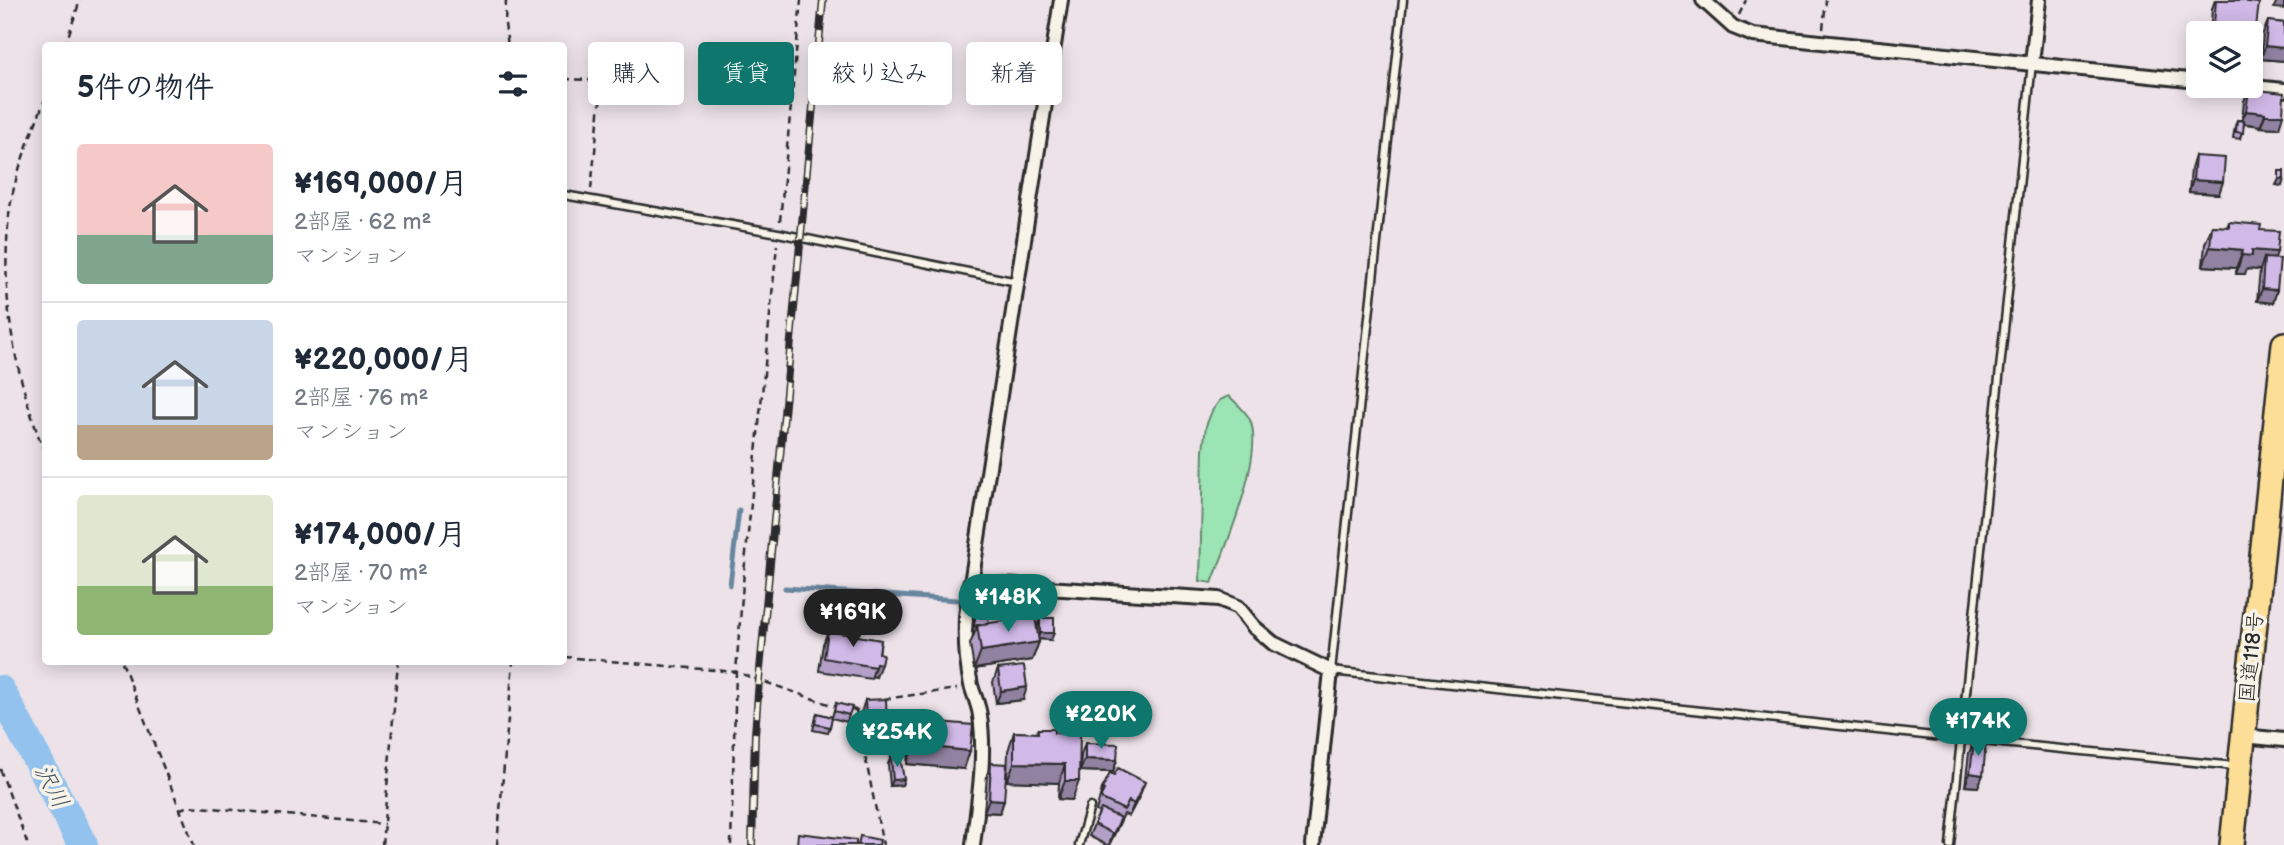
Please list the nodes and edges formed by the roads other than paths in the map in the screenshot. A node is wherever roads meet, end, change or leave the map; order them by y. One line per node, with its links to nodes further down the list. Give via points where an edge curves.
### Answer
1 (1061, 0): 10 (street)
2 (1403, 0): 13 (lane)
3 (1703, 0): 5 (street, via 1733,27 1752,36)
4 (2039, 0): 5 (street)
5 (2032, 64): 6 (street); 15 (lane)
6 (2186, 80)
7 (2263, 88): 8 (street)
8 (2284, 90)
9 (567, 195): 10 (lane)
10 (1017, 282): 12 (street)
11 (2284, 344): 14 (highway, 国道118号)
12 (970, 583): 13 (street, via 1219,599 1238,607 1273,643); 19 (street, via 964,650 981,735)
13 (1331, 671): 15 (lane); 21 (street)
14 (2243, 736): 16 (street); 17 (highway, 国道118号)
15 (1961, 739): 17 (lane); 22 (lane)
16 (2284, 740)
17 (2240, 766): 23 (highway, 国道118号)
18 (1090, 807): 20 (lane)
19 (973, 845)
20 (1079, 845)
21 (1313, 845)
22 (1950, 845)
23 (2232, 845)

